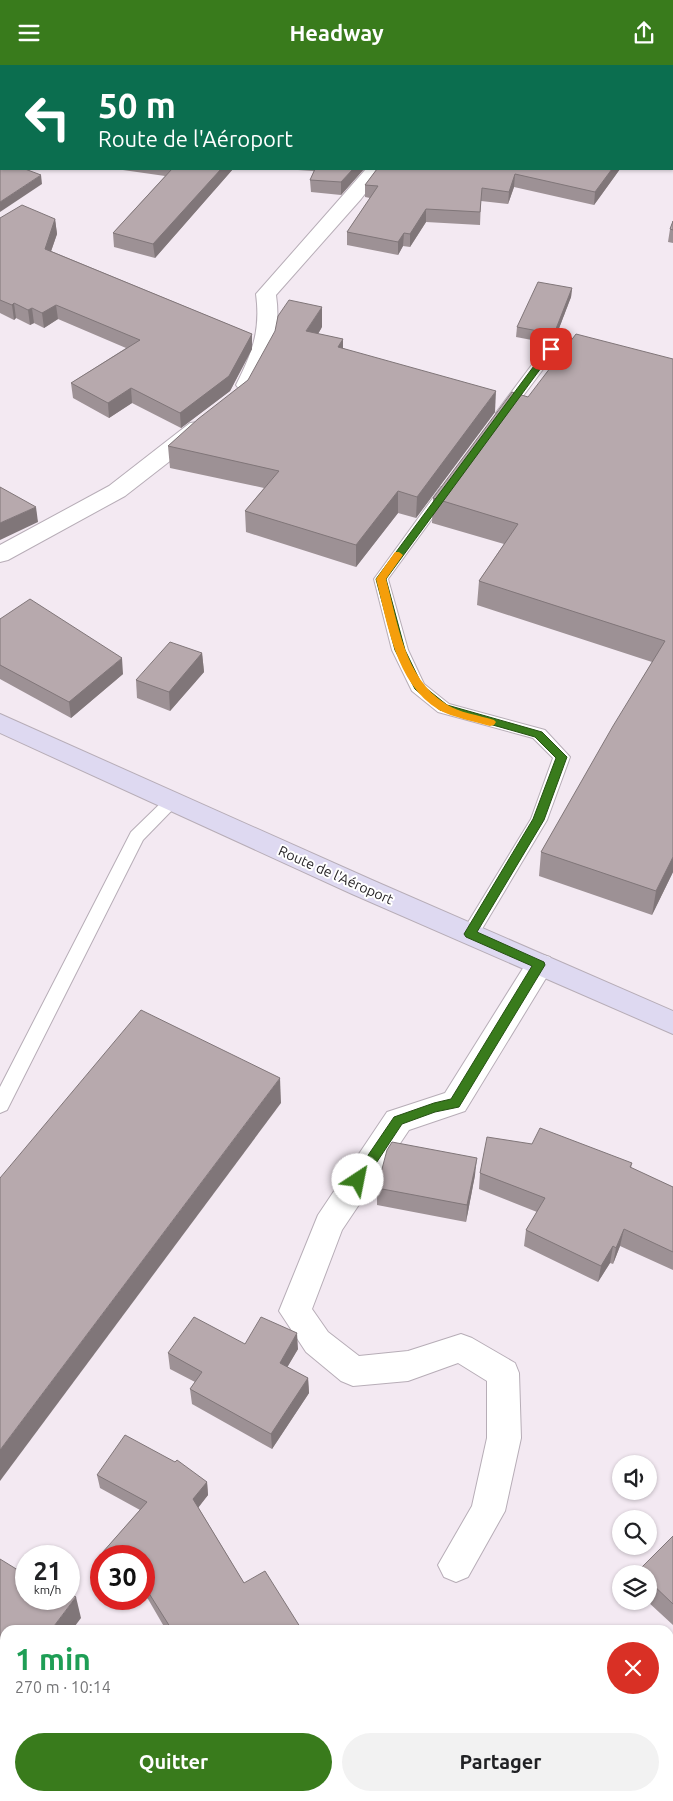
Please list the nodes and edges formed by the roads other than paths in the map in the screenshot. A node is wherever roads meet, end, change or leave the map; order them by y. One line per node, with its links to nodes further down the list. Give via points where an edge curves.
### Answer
1 (374, 170): 5 (street, via 266,294 270,316 264,351 240,396 117,491)
2 (551, 349): 3 (lane)
3 (492, 428)
4 (457, 476): 8 (lane, via 381,579 400,650 418,687 444,708 539,734 562,757 539,820)
5 (0, 555)
6 (0, 723): 7 (main road, Route de l'Aéroport)
7 (173, 801): 8 (main road, Route de l'Aéroport); 11 (lane, via 138,836)
8 (470, 934): 9 (main road, Route de l'Aéroport)
9 (540, 965): 10 (main road, Route de l'Aéroport); 12 (street, via 455,1103 398,1121 329,1224 295,1311 317,1342 353,1371 408,1366 462,1348 503,1373 504,1438 488,1511)
10 (673, 1023)
11 (0, 1105)
12 (456, 1565)

